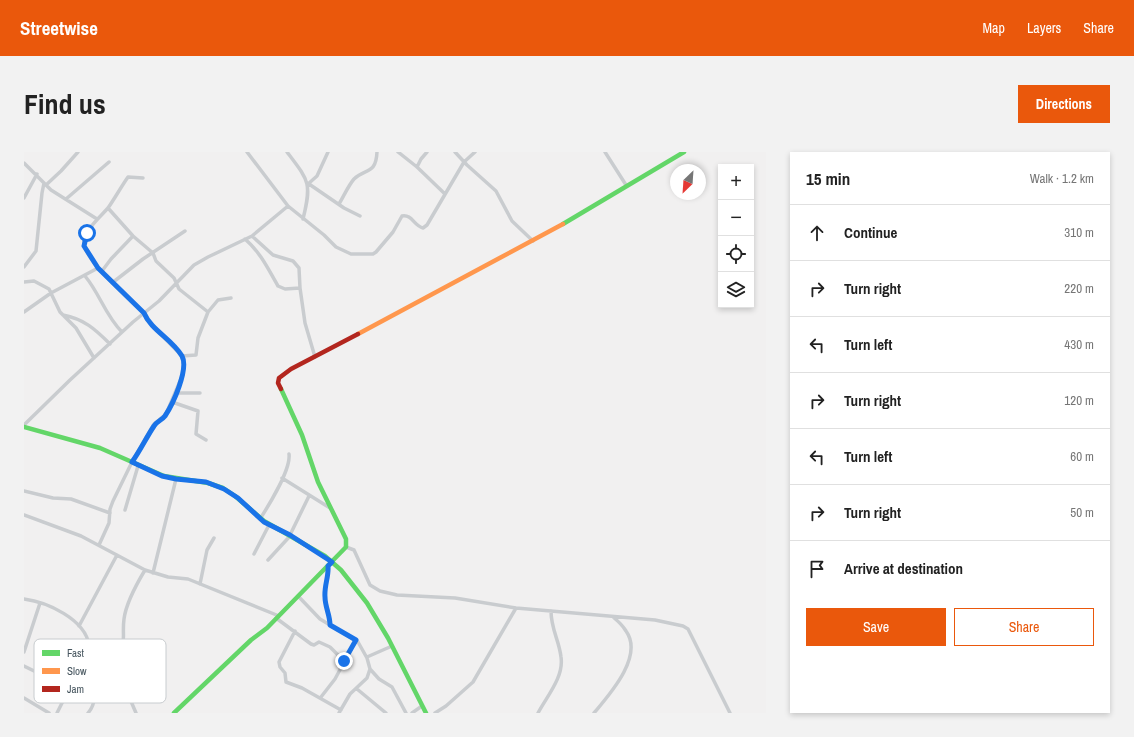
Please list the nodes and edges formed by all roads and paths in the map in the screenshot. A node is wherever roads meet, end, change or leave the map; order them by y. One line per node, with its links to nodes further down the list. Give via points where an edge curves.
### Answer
1 (78, 152): 18 (street)
2 (247, 152): 25 (street)
3 (287, 152): 19 (street)
4 (328, 152): 19 (street, via 318,176)
5 (377, 152): 24 (street, via 375,164 354,179)
6 (398, 152): 15 (street)
7 (427, 152): 15 (street)
8 (455, 152): 13 (street)
9 (475, 152): 13 (street)
10 (605, 152): 20 (street)
11 (684, 152): 20 (street)
12 (109, 162): 23 (street)
13 (464, 162): 21 (street); 34 (street, via 496,191 512,220)
14 (24, 163): 16 (street)
15 (417, 167): 21 (street)
16 (37, 174): 18 (street); 22 (street)
17 (143, 178): 26 (street, via 129,176)
18 (45, 184): 23 (street); 36 (street, via 36,251)
19 (309, 184): 24 (street); 29 (street)
20 (626, 185): 34 (street)
21 (445, 194): 29 (street, via 427,225 419,227 410,217 402,216 390,236 373,254 351,254 341,251)
22 (24, 198)
23 (66, 199): 28 (street)
24 (339, 204): 27 (street)
25 (288, 206): 29 (street); 32 (street)
26 (108, 208): 28 (street); 31 (street)
27 (360, 216)
28 (97, 219): 37 (street, via 84,242 85,250)
29 (303, 219)
30 (185, 231): 35 (street)
31 (133, 236): 35 (street); 38 (street)
32 (252, 236): 33 (street); 43 (street, via 273,254 289,258 296,263 300,273)
33 (245, 239): 42 (street, via 201,261); 43 (street, via 258,251 278,286 285,289)
34 (533, 241): 53 (street)
35 (153, 253): 41 (street); 42 (street, via 156,261)
36 (24, 267)
37 (98, 268): 38 (street); 39 (street)
38 (102, 271): 41 (street)
39 (85, 276): 44 (street); 50 (street, via 97,292 104,310)
40 (24, 282): 44 (street, via 39,283)
41 (112, 283): 48 (street)
42 (176, 283): 47 (street, via 179,289); 48 (street)
43 (300, 288): 53 (street, via 306,327)
44 (51, 293): 46 (street); 49 (street)
45 (231, 298): 47 (street, via 218,300)
46 (24, 312)
47 (208, 312): 52 (street, via 198,338 196,355)
48 (144, 313): 50 (street); 52 (street, via 147,320)
49 (62, 315): 51 (street, via 88,323); 54 (street, via 76,328)
50 (122, 332): 51 (street)
51 (110, 344): 54 (street)
52 (182, 356): 55 (street, via 184,370)
53 (315, 357): 67 (street, via 281,375 278,383 302,435)
54 (94, 358): 58 (street)
55 (176, 393): 56 (street); 57 (street)
56 (200, 393)
57 (172, 402): 59 (street, via 196,409 196,434); 61 (street, via 164,418 154,424)
58 (24, 426): 61 (street, via 75,440)
59 (206, 440)
60 (289, 454): 63 (street, via 289,462)
61 (132, 462): 62 (street); 69 (street)
62 (138, 466): 64 (street); 68 (street)
63 (282, 478): 66 (street); 71 (street)
64 (176, 479): 71 (street, via 206,482 224,489 238,498); 82 (street)
65 (24, 491): 69 (street, via 53,498 71,499)
66 (309, 496): 67 (street); 73 (street)
67 (330, 508): 76 (street, via 346,539)
68 (125, 510)
69 (110, 513): 75 (street, via 109,523)
70 (24, 515): 75 (street)
71 (260, 519): 72 (street)
72 (269, 525): 73 (street); 77 (street)
73 (290, 535): 79 (street); 80 (street)
74 (214, 538): 83 (street, via 207,550)
75 (99, 545): 78 (street)
76 (346, 547): 80 (street); 87 (street, via 354,550 370,585 380,591 397,595 475,600)
77 (254, 554)
78 (117, 555): 81 (street); 92 (street)
79 (268, 560)
80 (330, 564): 84 (street); 91 (street, via 325,595); 97 (street, via 342,571 365,600)
81 (145, 570): 82 (street); 95 (street, via 125,613)
82 (153, 574): 83 (street, via 188,579)
83 (200, 584): 89 (street)
84 (298, 596): 89 (street); 91 (street, via 315,615)
85 (24, 599): 86 (street)
86 (40, 603): 92 (street); 98 (street)
87 (516, 608): 88 (street); 121 (street, via 474,682)
88 (551, 611): 90 (street); 122 (street, via 561,664 559,675)
89 (278, 617): 93 (street); 116 (street)
90 (613, 617): 123 (street, via 627,631 632,655 622,675); 124 (street, via 655,620 688,629)
91 (330, 625): 96 (street)
92 (79, 626): 94 (street)
93 (294, 631): 100 (street, via 312,645 319,642 326,644); 105 (street, via 279,662 285,673 286,682)
94 (86, 639)
95 (124, 639)
96 (356, 640): 99 (street); 100 (street)
97 (392, 646): 99 (street); 110 (street)
98 (24, 652)
99 (367, 657): 102 (street)
100 (344, 661): 105 (street)
101 (24, 666): 103 (street)
102 (370, 669): 104 (street, via 367,678); 118 (street, via 376,677 395,691)
103 (34, 671)
104 (357, 689): 111 (street, via 350,694); 117 (street)
105 (320, 697): 111 (street)
106 (24, 698): 112 (street)
107 (62, 703): 113 (street)
108 (93, 703): 114 (street)
109 (132, 703): 115 (street)
110 (422, 706): 119 (street); 120 (street)
111 (340, 711)
112 (49, 713)
113 (57, 713)
114 (88, 713)
115 (136, 713)
116 (174, 713)
117 (386, 713)
118 (406, 713)
119 (412, 713)
120 (426, 713)
121 (435, 713)
122 (538, 713)
123 (594, 713)
124 (730, 713)

